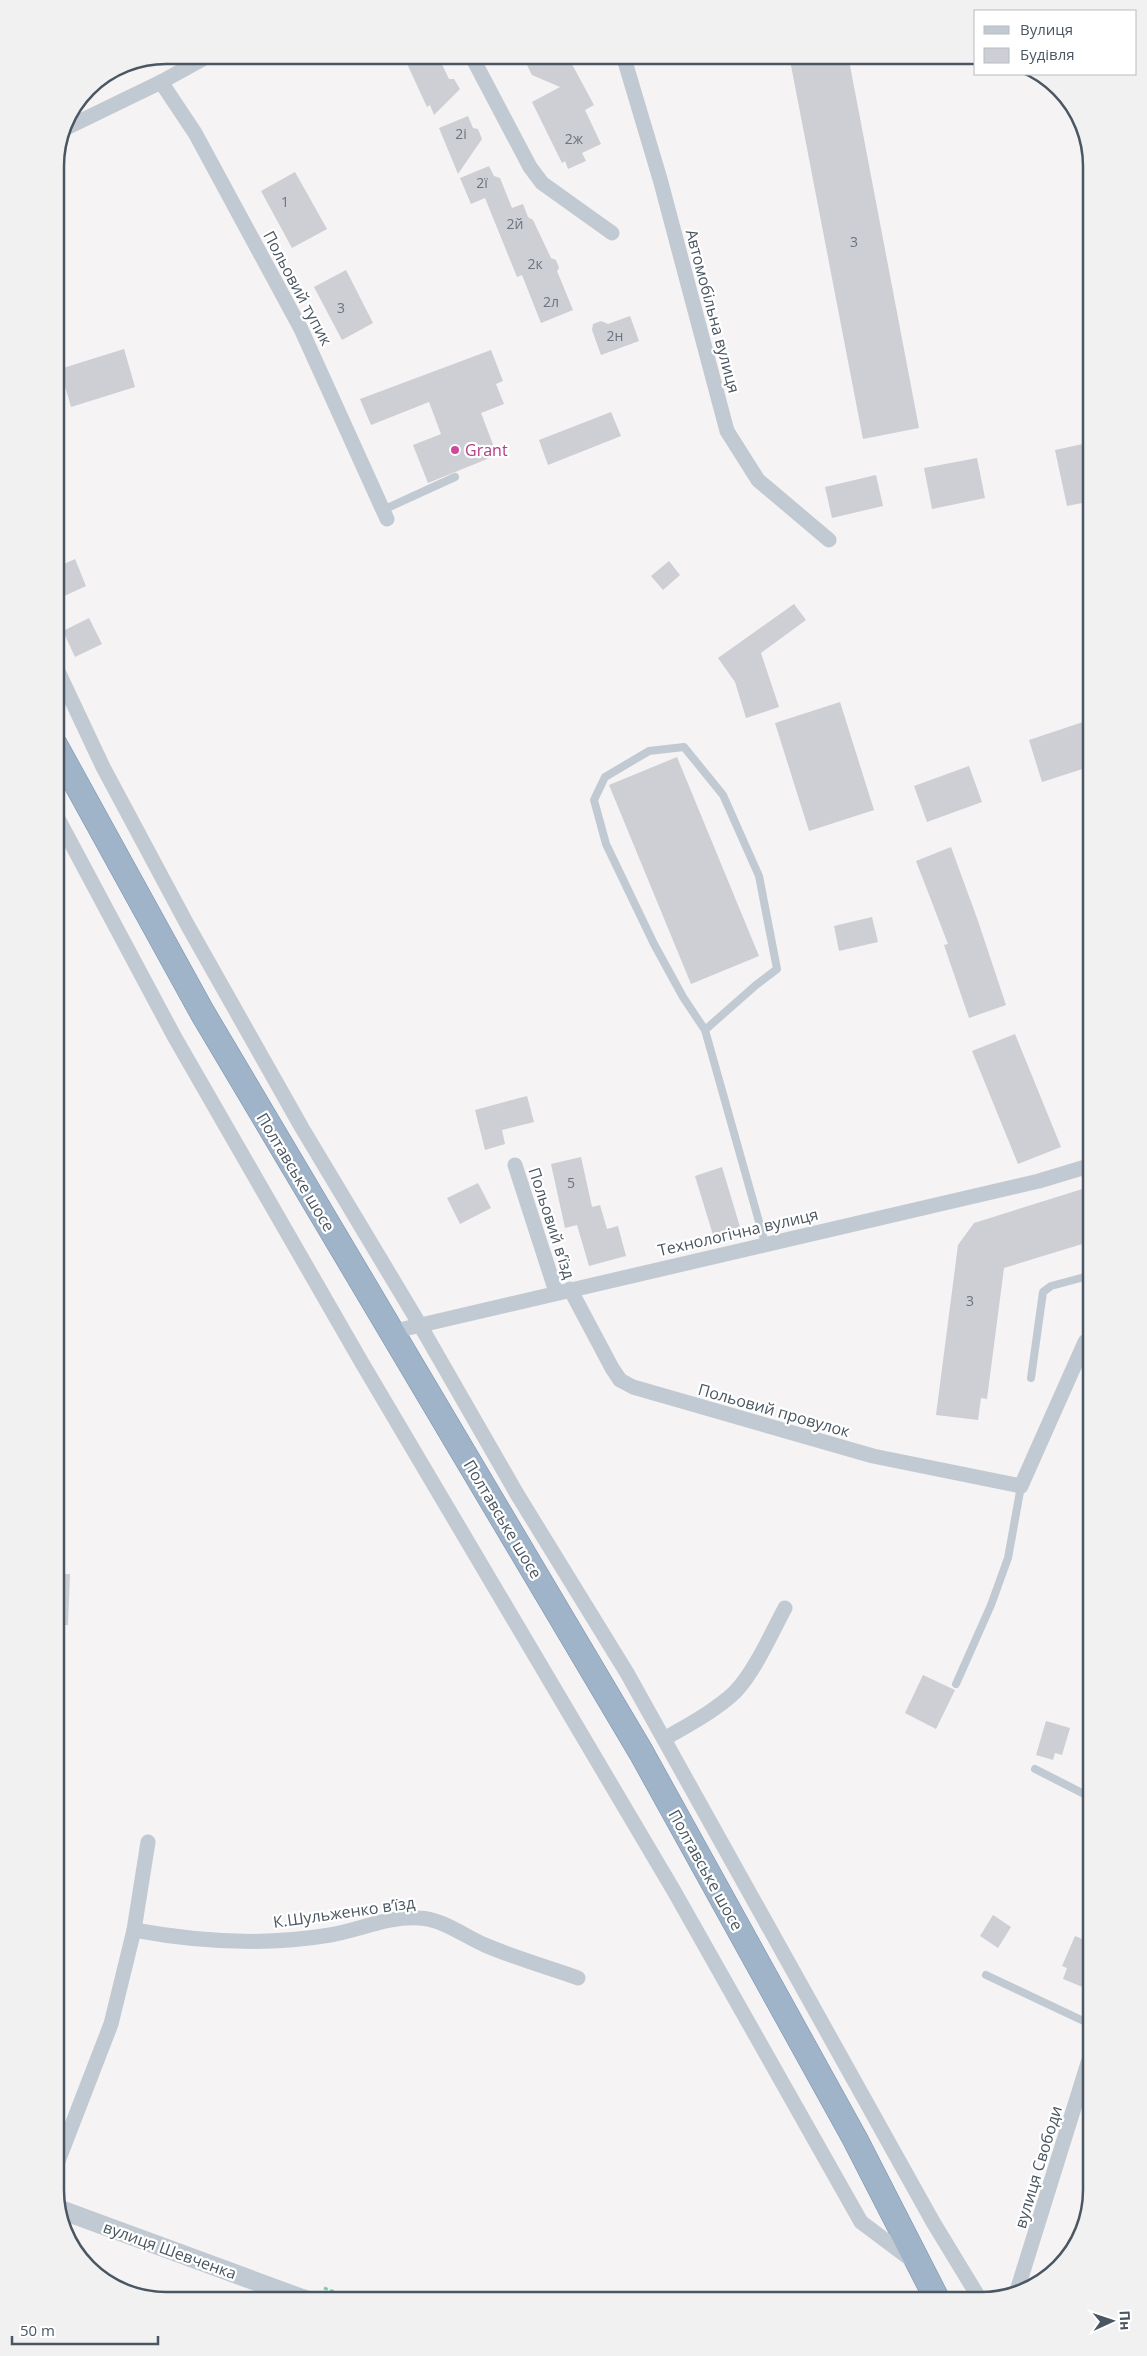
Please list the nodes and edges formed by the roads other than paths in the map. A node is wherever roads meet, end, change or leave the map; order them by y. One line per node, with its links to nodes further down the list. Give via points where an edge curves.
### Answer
1 (194, 64): 4 (street)
2 (476, 64): 6 (street, via 530,167 542,183)
3 (626, 64): 9 (street, Автомобільна вулиця, via 728,431 758,480)
4 (161, 82): 5 (street); 8 (street, Польовий тупик, via 195,133 301,328)
5 (73, 125)
6 (612, 233)
7 (455, 477): 8 (lane)
8 (385, 515)
9 (829, 540)
10 (64, 684): 19 (street, via 103,766 188,926 302,1128)
11 (64, 761): 20 (highway, Полтавське шосе, via 202,1012)
12 (64, 830): 37 (street, via 179,1045 362,1363 674,1891 861,2222)
13 (705, 1030): 13 (lane, via 777,969 759,876 723,795 684,748 650,751 606,777 594,800 606,844 654,944); 16 (lane)
14 (515, 1165): 18 (street, Польовий в’їзд)
15 (1083, 1168): 16 (street, Технологічна вулиця, via 1039,1181)
16 (766, 1243): 18 (street, Технологічна вулиця)
17 (1083, 1277): 22 (lane, via 1051,1286 1044,1292)
18 (563, 1291): 19 (street, Технологічна вулиця); 23 (street, Польовий провулок, via 620,1380 633,1387 873,1456)
19 (420, 1324): 20 (street, Технологічна вулиця); 26 (street, via 517,1494)
20 (391, 1332): 37 (highway, Полтавське шосе, via 641,1752)
21 (1083, 1346): 23 (street)
22 (1031, 1378)
23 (1021, 1486): 25 (lane, via 1008,1558)
24 (785, 1608): 26 (street, via 736,1691)
25 (956, 1684)
26 (664, 1739): 41 (street, via 928,2214)
27 (1035, 1769): 28 (lane)
28 (1083, 1793)
29 (148, 1842): 30 (street)
30 (134, 1930): 32 (street, К.Шульженко в’їзд, via 206,1940 259,1941 329,1935 418,1918 437,1921 485,1946); 35 (street, via 111,2024)
31 (986, 1975): 33 (lane)
32 (578, 1978)
33 (1083, 2021)
34 (1083, 2079): 38 (street, вулиця Свободи)
35 (64, 2145)
36 (66, 2212): 39 (street, вулиця Шевченка)
37 (923, 2268): 40 (highway, Полтавське шосе)
38 (1019, 2285)
39 (285, 2292)
40 (934, 2292)
41 (976, 2292)

